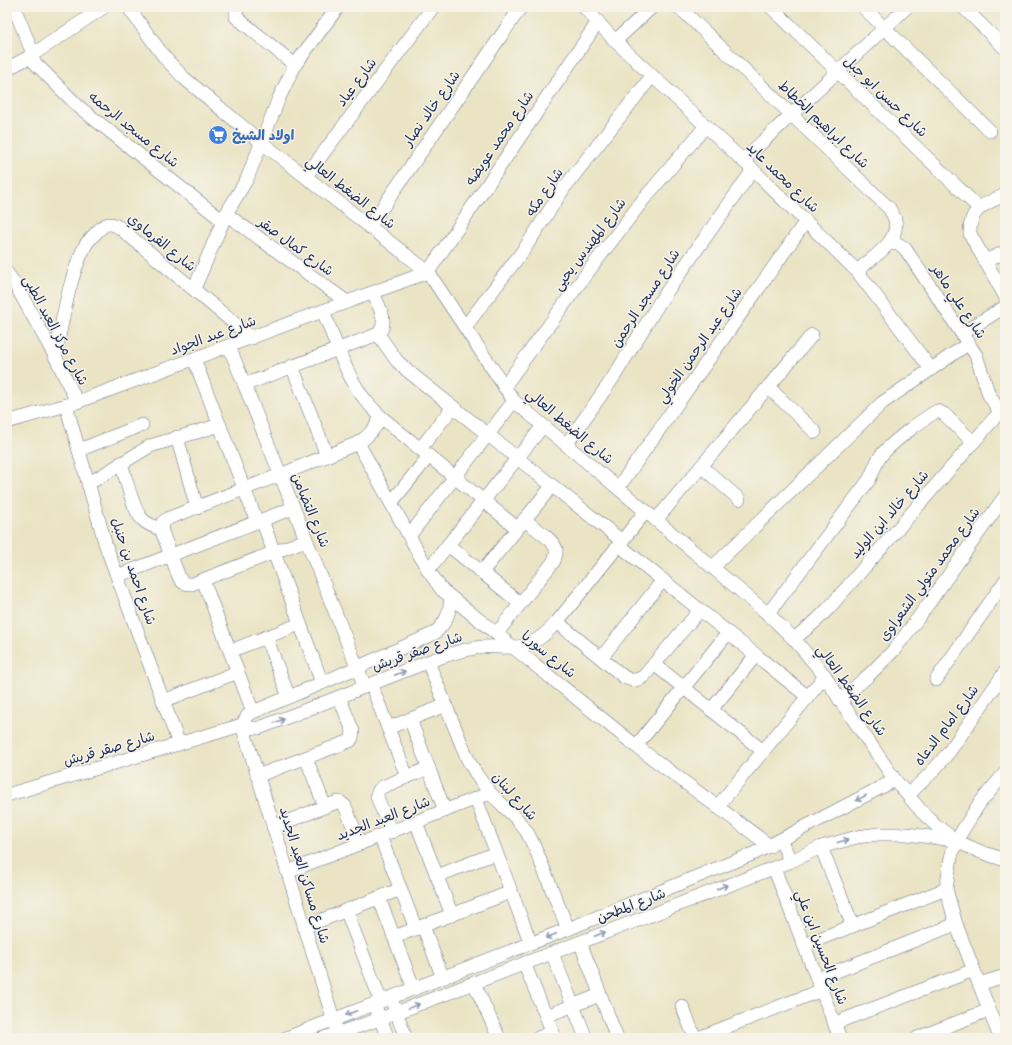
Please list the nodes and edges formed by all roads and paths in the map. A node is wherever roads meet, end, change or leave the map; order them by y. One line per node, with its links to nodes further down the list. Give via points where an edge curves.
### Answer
1 (14, 7): 19 (street)
2 (128, 7): 27 (street, شارع الضغط العالي, via 174,68)
3 (240, 7): 20 (street, via 236,10 236,16)
4 (433, 7): 30 (street, شارع عياد)
5 (520, 7): 35 (street, شارع خالد نصار)
6 (584, 7): 15 (street, شارع محمد عايد)
7 (652, 7): 17 (street)
8 (679, 7): 24 (street, شارع ابراهيم الخطاط)
9 (771, 7): 22 (street, شارع حسن ابو جبل)
10 (862, 7): 16 (street)
11 (907, 7): 16 (street)
12 (963, 7): 18 (street)
13 (98, 8): 19 (street)
14 (336, 8): 20 (street)
15 (598, 22): 17 (street, شارع محمد عايد); 40 (street, شارع محمد عويضه)
16 (885, 28): 22 (street); 26 (street)
17 (615, 41): 23 (street, شارع محمد عايد)
18 (1005, 48)
19 (31, 55): 21 (street); 33 (street, شارع مسجد الرحمه, via 79,107)
20 (295, 65): 27 (street)
21 (7, 70)
22 (837, 71): 24 (street); 32 (street, شارع حسن ابو جبل)
23 (652, 76): 25 (street, شارع محمد عايد); 48 (street, شارع مكه, via 564,188 525,248)
24 (791, 115): 28 (street); 36 (street, شارع ابراهيم الخطاط, via 889,208 895,220 895,232)
25 (706, 126): 28 (street, شارع محمد عايد); 60 (street, شارع المهندس يحيى, via 584,277)
26 (990, 131)
27 (262, 142): 30 (street, شارع الضغط العالي); 33 (street, via 247,179)
28 (743, 160): 29 (street, شارع محمد عايد)
29 (753, 170): 34 (street, شارع محمد عايد); 76 (street, شارع مسجد الرحمن, via 661,300 613,378)
30 (306, 176): 35 (street, شارع الضغط العالي)
31 (1005, 194): 32 (street)
32 (979, 208): 38 (street, via 969,225 970,234)
33 (225, 218): 42 (street); 45 (street, شارع كمال صقر)
34 (806, 221): 39 (street, شارع محمد عايد); 87 (street, شارع عبد الرحمن الخولي)
35 (369, 227): 40 (street, شارع الضغط العالي)
36 (889, 244): 39 (street); 52 (street, شارع علي ماهر, via 901,245 906,250)
37 (1005, 252): 38 (street)
38 (985, 261): 44 (street)
39 (857, 271): 58 (street, شارع محمد عايد)
40 (428, 272): 43 (street, شارع عبد الجواد); 48 (street, شارع الضغط العالي)
41 (7, 273): 55 (street, شارع مركز العبد الطبى)
42 (194, 289): 51 (street, شارع الفرماوي); 55 (street, شارع الفرماوي, via 120,228 114,224 107,224 85,245 72,279)
43 (372, 293): 45 (street, شارع عبد الجواد); 49 (street, via 384,320 382,330)
44 (1005, 296)
45 (347, 302): 47 (street, شارع عبد الجواد)
46 (1005, 307): 52 (street)
47 (323, 311): 51 (street, شارع عبد الجواد); 54 (street)
48 (465, 327): 60 (street, شارع الضغط العالي)
49 (378, 334): 54 (street); 64 (street, via 397,361)
50 (812, 334): 61 (street, شارع صقر قريش)
51 (252, 338): 53 (street, شارع عبد الجواد)
52 (965, 338): 58 (street); 65 (street, شارع علي ماهر, via 976,356 989,395)
53 (229, 346): 56 (street, شارع عبد الجواد); 59 (street, شارع التضامن)
54 (338, 349): 57 (street); 66 (street, via 357,388)
55 (55, 356): 63 (street, شارع مركز العبد الطبى)
56 (194, 359): 63 (street, شارع عبد الجواد); 69 (street)
57 (292, 366): 59 (street); 79 (street)
58 (932, 369): 105 (street, via 882,403)
59 (244, 385): 83 (street, شارع التضامن)
60 (504, 387): 62 (street, شارع الضغط العالي)
61 (768, 387): 71 (street); 82 (street, شارع صقر قريش)
62 (514, 401): 70 (street, شارع الضغط العالي); 72 (street)
63 (71, 404): 67 (street, شارع عبد الجواد); 77 (street, شارع احمد بن حنبل)
64 (453, 407): 72 (street); 78 (street)
65 (1002, 409): 74 (street, شارع خالد ابن الوليد)
66 (381, 417): 75 (street, via 375,428); 78 (street)
67 (7, 422)
68 (142, 425): 77 (street)
69 (220, 425): 73 (street); 88 (street)
70 (543, 426): 76 (street, شارع الضغط العالي); 80 (street)
71 (815, 432)
72 (488, 435): 80 (street); 84 (street)
73 (177, 437): 81 (street, via 150,446); 93 (street)
74 (973, 442): 115 (street, via 944,414 937,412 886,449 869,480); 121 (street, شارع خالد ابن الوليد, via 828,609)
75 (358, 443): 79 (street); 92 (street, شارع سوريا)
76 (566, 445): 87 (street, شارع الضغط العالي)
77 (79, 450): 85 (street, شارع احمد بن حنبل)
78 (424, 452): 84 (street); 92 (street)
79 (327, 456): 83 (street)
80 (517, 458): 86 (street); 91 (street)
81 (121, 463): 85 (street); 98 (street, via 136,511 146,523)
82 (701, 466): 90 (street); 95 (street, شارع صقر قريش)
83 (280, 475): 88 (street); 94 (street, شارع التضامن)
84 (455, 478): 91 (street); 99 (street)
85 (88, 484): 108 (street, شارع احمد بن حنبل)
86 (552, 486): 97 (street); 101 (street)
87 (618, 488): 95 (street, شارع الضغط العالي)
88 (245, 489): 93 (street); 96 (street)
89 (1005, 496): 139 (street, شارع محمد متولي الشعراوى, via 894,650)
90 (738, 499)
91 (483, 501): 97 (street); 102 (street)
92 (391, 503): 99 (street, شارع سوريا)
93 (196, 508): 98 (street, via 169,518 163,522)
94 (293, 508): 96 (street); 100 (street, شارع التضامن)
95 (651, 515): 101 (street, شارع صقر قريش); 105 (street, شارع الضغط العالي)
96 (260, 521): 103 (street); 104 (street)
97 (521, 524): 107 (street); 113 (street, via 552,542 556,548 556,555)
98 (161, 529): 104 (street)
99 (409, 536): 106 (street, شارع سوريا)
100 (306, 540): 103 (street); 128 (street, شارع التضامن)
101 (620, 543): 110 (street); 116 (street, شارع صقر قريش)
102 (448, 545): 106 (street); 107 (street)
103 (274, 552): 109 (street); 117 (street)
104 (170, 555): 108 (street); 109 (street, via 181,582 192,584)
105 (712, 567): 115 (street, شارع الضغط العالي)
106 (428, 570): 112 (street, شارع سوريا)
107 (482, 572): 113 (street)
108 (117, 576): 140 (street, شارع احمد بن حنبل)
109 (203, 580): 123 (street)
110 (663, 580): 114 (street); 125 (street)
111 (1005, 581): 132 (street)
112 (451, 598): 118 (street, شارع سوريا); 128 (street, شارع صقر قريش, via 450,611 444,623 434,633)
113 (520, 603): 118 (street)
114 (700, 610): 119 (street); 127 (street)
115 (768, 614): 121 (street, شارع الضغط العالي)
116 (557, 622): 122 (street, شارع صقر قريش, via 546,634 531,643); 125 (street)
117 (300, 624): 120 (street); 133 (street)
118 (497, 633): 122 (street, شارع سوريا)
119 (728, 633): 124 (street); 135 (street)
120 (266, 637): 123 (street); 136 (street)
121 (794, 639): 131 (street, شارع الضغط العالي)
122 (515, 647): 126 (street, شارع صقر قريش, via 461,650); 148 (street, شارع سوريا)
123 (230, 651): 129 (street)
124 (756, 655): 138 (street); 142 (street)
125 (601, 658): 127 (street, via 631,680 638,680 644,676)
126 (428, 662): 134 (street, شارع صقر قريش, one-way to 126); 141 (street, شارع لبنان)
127 (654, 664): 135 (street)
128 (357, 668): 133 (street, شارع صقر قريش); 134 (street, شارع التضامن)
129 (238, 672): 140 (street); 143 (street)
130 (1005, 672): 158 (street, شارع امام الدعاه, via 949,752)
131 (826, 676): 138 (street); 139 (street, شارع الضغط العالي)
132 (936, 680)
133 (322, 683): 136 (street, شارع صقر قريش)
134 (368, 685): 137 (street, شارع صقر قريش); 146 (street, شارع التضامن)
135 (683, 687): 142 (street); 148 (street)
136 (289, 697): 143 (street, شارع صقر قريش)
137 (339, 697): 145 (street, شارع صقر قريش, one-way to 137, via 247,728 259,728); 150 (street, via 353,731 352,738)
138 (808, 697): 149 (street)
139 (840, 700): 155 (street, شارع الضغط العالي)
140 (163, 701): 147 (street, شارع احمد بن حنبل)
141 (446, 705): 144 (street); 156 (street, شارع لبنان, via 468,760)
142 (711, 710): 149 (street)
143 (253, 712): 145 (street, شارع صقر قريش)
144 (410, 719): 146 (street); 151 (street)
145 (242, 725): 147 (street, شارع صقر قريش); 153 (street, شارع مساكن العبد الجديد)
146 (388, 728): 154 (street, شارع التضامن)
147 (179, 744): 157 (street, شارع صقر قريش)
148 (636, 746): 161 (street, شارع سوريا)
149 (763, 752): 161 (street)
150 (306, 758): 153 (street); 160 (street)
151 (429, 768): 154 (street); 162 (street)
152 (1005, 773): 166 (street, via 979,804)
153 (257, 776): 164 (street, شارع مساكن العبد الجديد)
154 (407, 777): 165 (street, via 382,787 377,793)
155 (895, 780): 158 (street, شارع الضغط العالي); 168 (street, شارع المطحن, one-way to 168)
156 (490, 794): 159 (street, شارع العبد الجديد); 187 (street, شارع لبنان, via 527,832)
157 (7, 795)
158 (908, 795): 166 (street, شارع الضغط العالي, via 922,812)
159 (476, 799): 162 (street, شارع العبد الجديد); 170 (street)
160 (325, 807): 164 (street); 167 (street, via 337,802 343,804)
161 (717, 807): 168 (street, شارع سوريا)
162 (445, 811): 163 (street, شارع العبد الجديد)
163 (416, 822): 165 (street, شارع العبد الجديد); 176 (street)
164 (273, 827): 175 (street, شارع مساكن العبد الجديد)
165 (385, 834): 167 (street, شارع العبد الجديد); 177 (street)
166 (956, 841): 169 (street, شارع المطحن, one-way to 166, via 878,834 907,834); 172 (street); 178 (street)
167 (360, 844): 175 (street, شارع العبد الجديد)
168 (774, 844): 171 (street, شارع المطحن); 173 (street, via 787,851)
169 (821, 847): 173 (street, شارع المطحن); 184 (street)
170 (496, 853): 176 (street); 179 (street)
171 (755, 853): 174 (street, شارع الحسين ابن علي, via 758,863); 187 (street, شارع المطحن)
172 (1005, 860)
173 (789, 862): 174 (street, شارع المطحن)
174 (768, 870): 189 (street, شارع المطحن, one-way to 174); 191 (street, شارع الحسين ابن علي)
175 (287, 872): 185 (street, شارع مساكن العبد الجديد)
176 (436, 876): 182 (street)
177 (400, 889): 180 (street); 186 (street)
178 (946, 889): 183 (street); 184 (street)
179 (511, 892): 182 (street); 190 (street)
180 (379, 898): 181 (street); 188 (street)
181 (346, 910): 185 (street); 202 (street)
182 (452, 915): 186 (street)
183 (956, 924): 194 (street); 198 (street)
184 (853, 926): 191 (street)
185 (304, 927): 208 (street, شارع مساكن العبد الجديد)
186 (419, 927): 188 (street); 196 (street)
187 (568, 929): 190 (street, شارع المطحن, one-way to 190)
188 (394, 937): 200 (street)
189 (580, 942): 192 (street, شارع المطحن); 201 (street)
190 (531, 944): 196 (street, شارع المطحن)
191 (804, 945): 198 (street, شارع الحسين ابن علي)
192 (552, 953): 193 (street, شارع المطحن); 203 (street)
193 (524, 963): 197 (street, شارع المطحن); 207 (street)
194 (974, 970): 199 (street); 210 (street)
195 (1005, 976): 199 (street)
196 (443, 978): 200 (street, شارع المطحن)
197 (474, 983): 206 (street, شارع المطحن, one-way to 197); 217 (street)
198 (819, 984): 210 (street, شارع الحسين ابن علي); 222 (street)
199 (979, 984): 205 (street)
200 (414, 989): 202 (street, شارع المطحن)
201 (600, 995): 203 (street); 220 (street)
202 (382, 1001): 206 (street); 208 (street, شارع المطحن, one-way to 208); 209 (street)
203 (573, 1006): 207 (street); 219 (street)
204 (682, 1006): 221 (street)
205 (989, 1010): 224 (street); 225 (street)
206 (396, 1013): 209 (street, شارع المطحن); 216 (street)
207 (546, 1016): 212 (street)
208 (333, 1019): 211 (street, شارع مساكن العبد الجديد); 213 (street, شارع المطحن)
209 (380, 1019): 211 (street, شارع المطحن); 215 (street)
210 (834, 1023): 223 (street, شارع الحسين ابن علي)
211 (337, 1033): 214 (street, شارع المطحن)
212 (554, 1035): 218 (street)
213 (286, 1038)
214 (324, 1038)
215 (388, 1038)
216 (406, 1038)
217 (499, 1038)
218 (538, 1038)
219 (586, 1038)
220 (617, 1038)
221 (694, 1038)
222 (698, 1038)
223 (840, 1038)
224 (917, 1038)
225 (1000, 1038)

